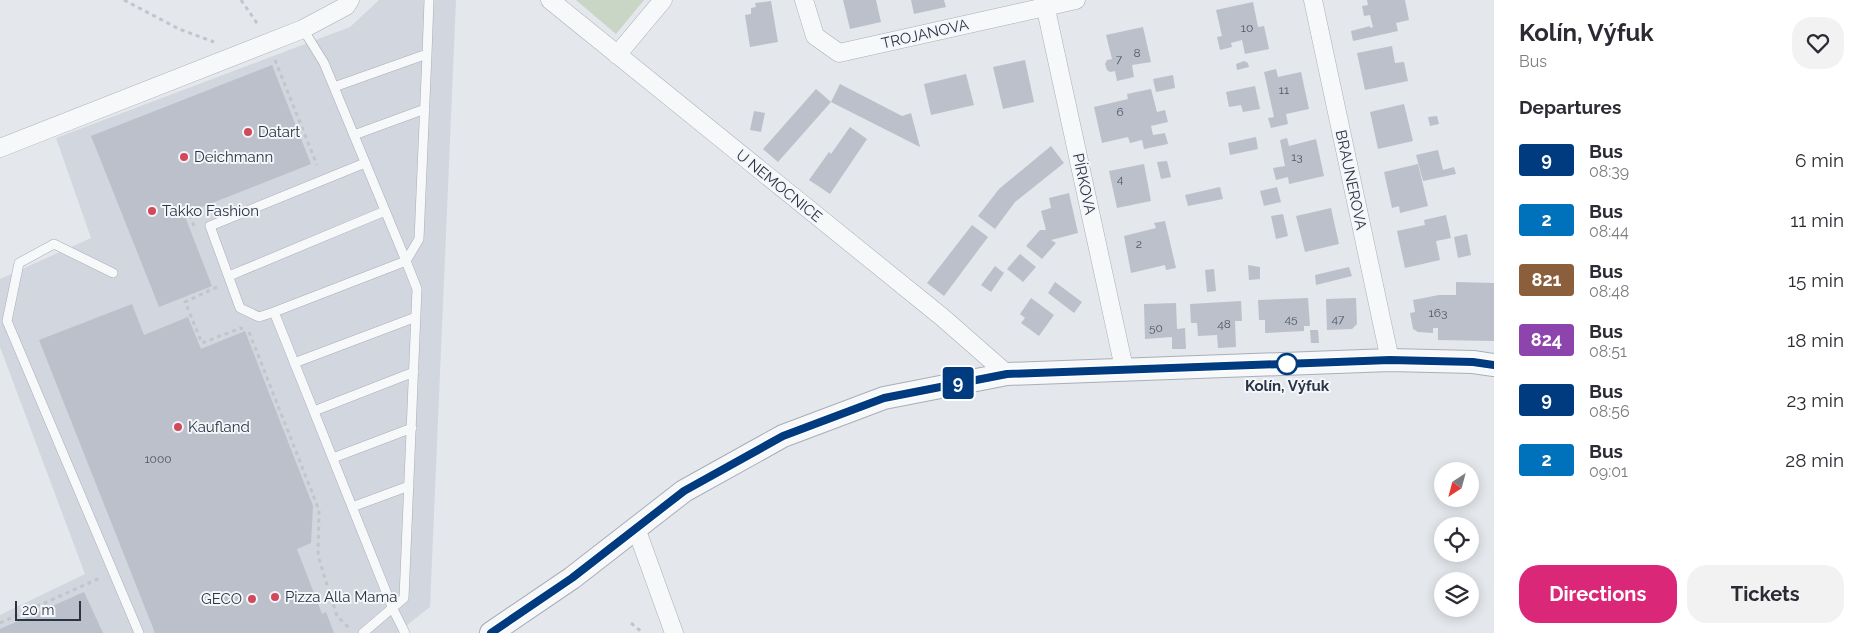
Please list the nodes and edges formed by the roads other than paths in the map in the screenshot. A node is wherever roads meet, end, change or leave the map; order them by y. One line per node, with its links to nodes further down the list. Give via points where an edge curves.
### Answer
1 (350, 0): 9 (street, via 346,6)
2 (429, 0): 10 (lane)
3 (550, 0): 11 (street, U NEMOCNICE)
4 (663, 0): 11 (street)
5 (804, 0): 8 (street, TROJANOVA, via 814,36 838,53)
6 (1076, 0): 8 (street, TROJANOVA)
7 (1313, 0): 23 (street, BRAUNEROVA)
8 (1045, 3): 26 (street, PÍRKOVA)
9 (303, 29): 12 (lane); 15 (street)
10 (427, 54): 12 (lane); 13 (lane)
11 (617, 55): 28 (street, U NEMOCNICE, via 942,317)
12 (334, 87): 14 (lane)
13 (425, 109): 14 (lane); 18 (lane, via 419,239)
14 (354, 135): 16 (lane)
15 (0, 148)
16 (365, 162): 17 (lane); 20 (lane, via 210,226)
17 (385, 210): 18 (lane); 20 (lane)
18 (406, 261): 21 (lane); 22 (lane, via 417,289)
19 (113, 273): 36 (lane, via 54,244 19,263 7,321)
20 (229, 276): 21 (lane, via 240,308 259,317)
21 (274, 312): 24 (lane)
22 (416, 316): 24 (lane); 27 (lane)
23 (1390, 360): 25 (street); 26 (street)
24 (294, 363): 29 (lane)
25 (1494, 365)
26 (1124, 368): 28 (street)
27 (414, 372): 29 (lane); 30 (lane)
28 (1007, 374): 34 (street, via 884,398 783,436 684,491)
29 (314, 412): 31 (lane)
30 (412, 428): 31 (lane); 32 (lane)
31 (332, 458): 33 (lane)
32 (409, 486): 33 (lane); 35 (lane, via 404,598)
33 (352, 507): 35 (lane)
34 (636, 528): 39 (street, via 572,578); 40 (street)
35 (393, 609): 37 (lane); 38 (lane)
36 (139, 633)
37 (363, 633)
38 (405, 633)
39 (491, 633)
40 (674, 633)

